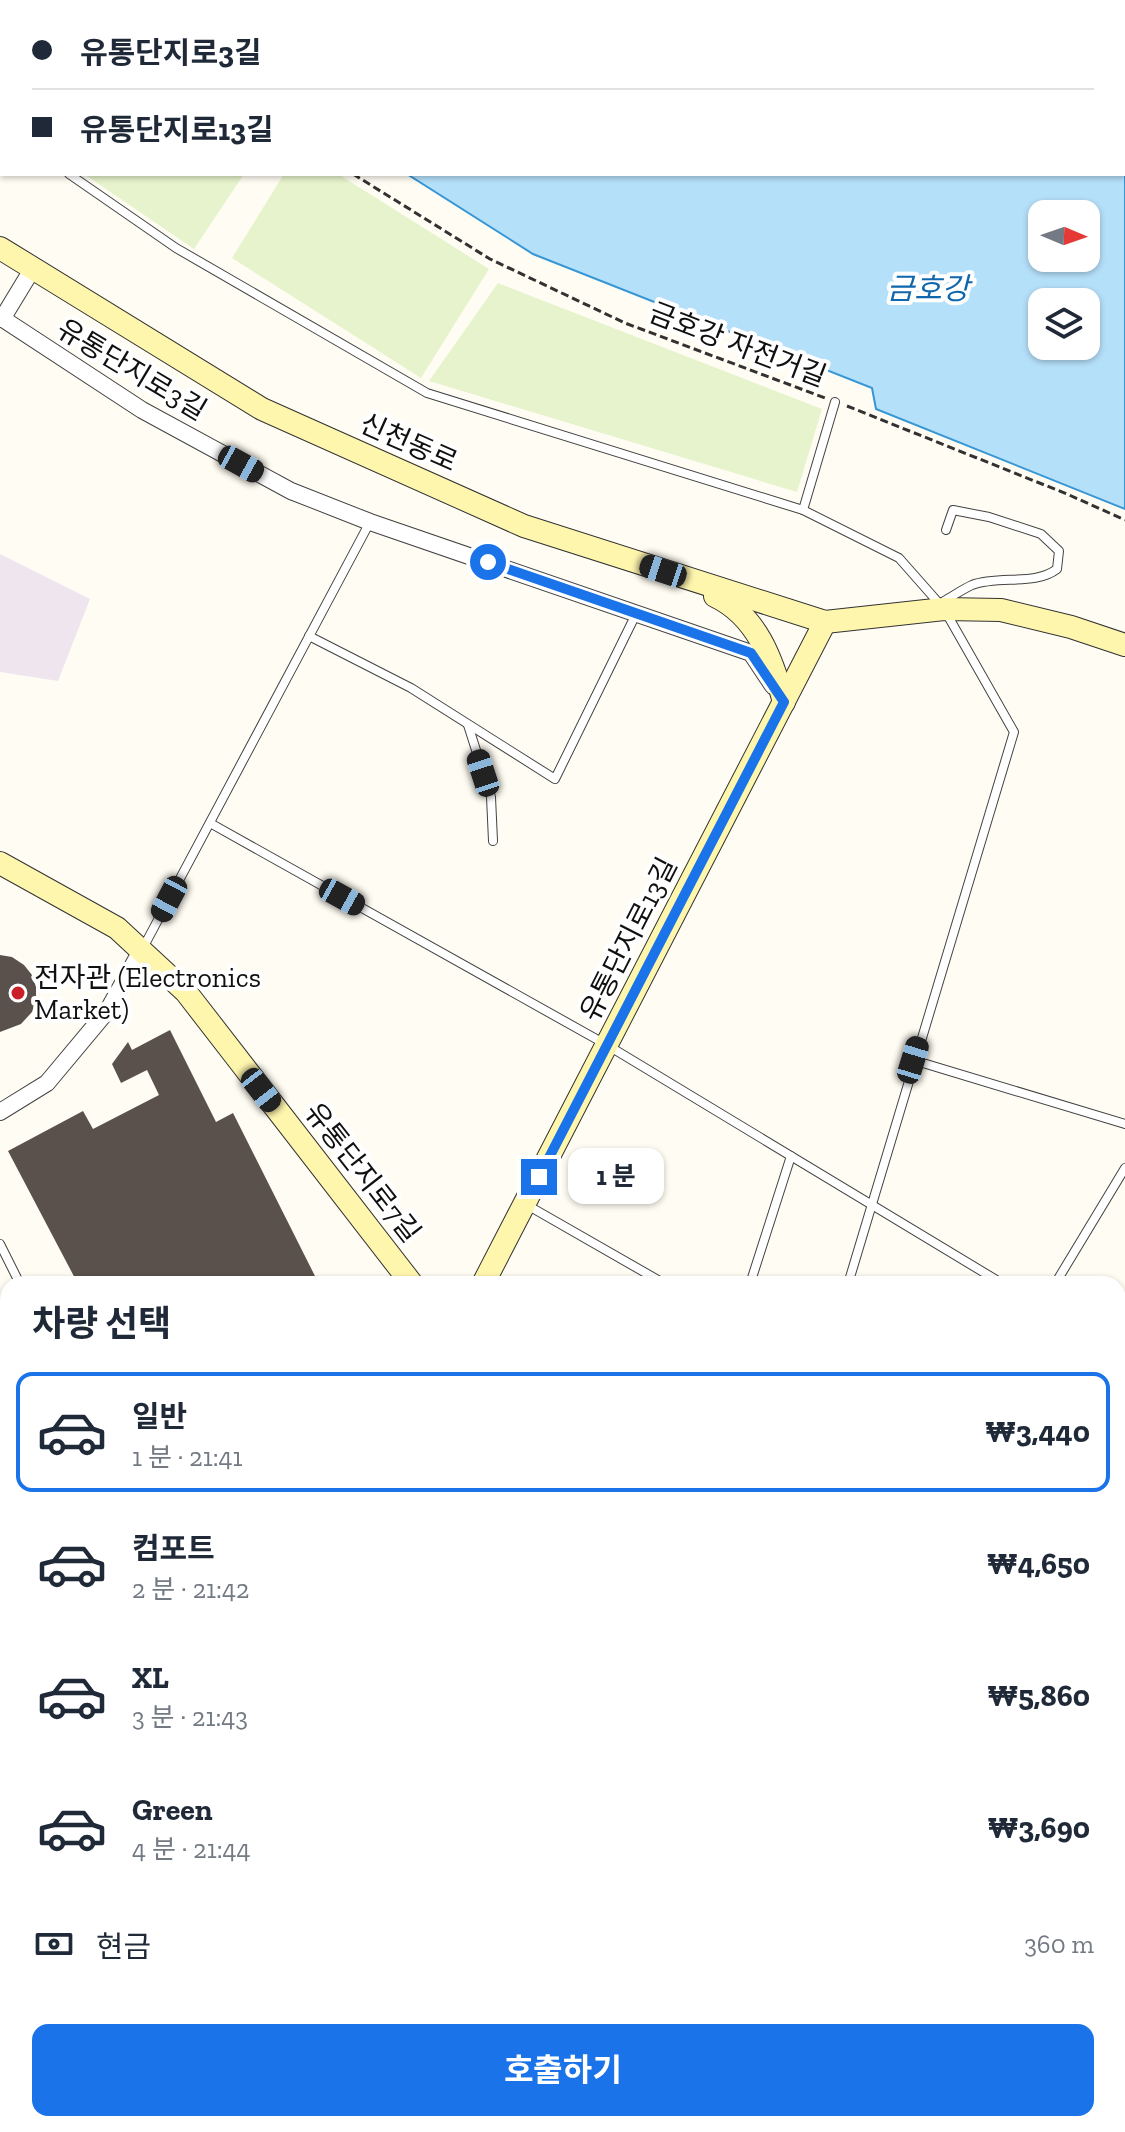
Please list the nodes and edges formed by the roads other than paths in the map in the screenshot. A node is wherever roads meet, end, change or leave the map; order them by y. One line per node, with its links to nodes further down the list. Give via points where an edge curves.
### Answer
1 (72, 176): 6 (lane, via 176,248 427,393)
2 (0, 248): 3 (street, 신천동로)
3 (33, 268): 4 (street); 9 (street, 신천동로, via 262,409 524,526)
4 (1, 318): 7 (street, 유통단지로3길, via 142,410 291,491)
5 (835, 402): 6 (lane)
6 (803, 510): 10 (lane, via 899,558)
7 (370, 522): 11 (street, 유통단지로3길); 13 (lane)
8 (946, 530): 10 (lane, via 953,510 965,512 1041,534 1059,551 1057,569 1046,578 974,585 944,601)
9 (663, 571): 12 (street, 신천동로); 15 (street, via 732,604 753,626)
10 (944, 609): 12 (street); 14 (street, via 1001,610); 22 (lane, via 1014,732)
11 (636, 614): 15 (street, 유통단지로3길, via 751,653); 16 (lane, via 555,779)
12 (825, 622): 15 (street, 유통단지로13길)
13 (309, 636): 16 (lane, via 411,688); 17 (lane)
14 (1125, 645)
15 (784, 702): 21 (street, 유통단지로13길)
16 (467, 724): 18 (lane, via 491,797)
17 (210, 823): 20 (lane); 21 (lane)
18 (493, 841)
19 (0, 863): 20 (street, 유통단지로7길, via 117,928)
20 (141, 951): 23 (street, via 108,1010 47,1083); 31 (street, 유통단지로7길, via 186,992)
21 (607, 1045): 25 (lane); 27 (street, 유통단지로13길)
22 (913, 1060): 24 (lane); 28 (lane)
23 (0, 1112)
24 (1125, 1124)
25 (791, 1156): 28 (lane); 34 (lane)
26 (1125, 1168): 37 (lane)
27 (525, 1204): 32 (street, 유통단지로13길); 33 (lane)
28 (873, 1205): 35 (lane); 36 (lane)
29 (0, 1244): 30 (lane)
30 (16, 1276)
31 (406, 1276)
32 (487, 1276)
33 (651, 1276)
34 (753, 1276)
35 (851, 1276)
36 (990, 1276)
37 (1060, 1276)

